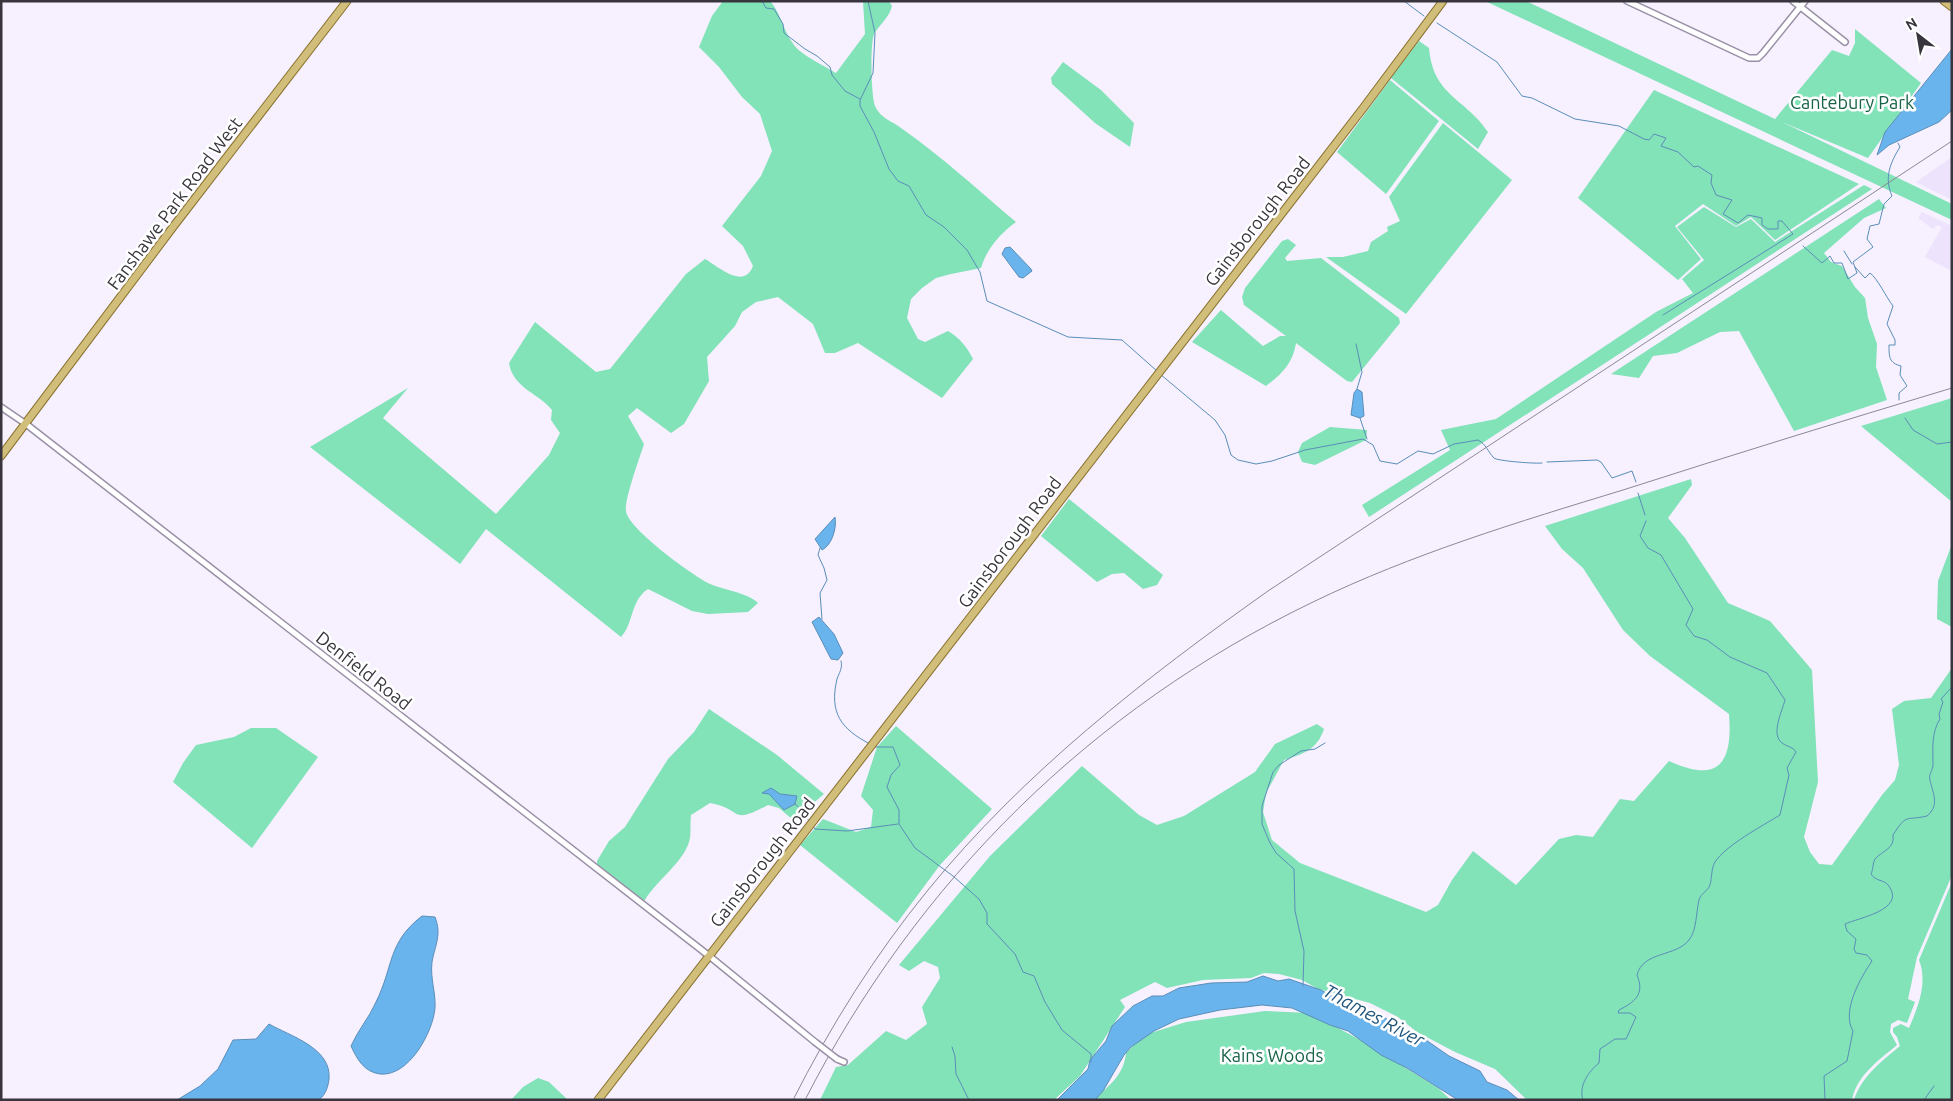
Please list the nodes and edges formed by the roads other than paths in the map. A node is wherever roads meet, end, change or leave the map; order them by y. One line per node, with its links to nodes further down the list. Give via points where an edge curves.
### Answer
1 (347, 1): 11 (main road, Fanshawe Park Road West)
2 (1443, 1): 13 (main road, Gainsborough Road)
3 (1628, 1): 7 (street, via 1749,58 1758,58)
4 (1793, 1): 7 (street)
5 (1804, 1): 7 (street)
6 (1944, 1): 8 (main road)
7 (1800, 7): 9 (street)
8 (1952, 7)
9 (1845, 42)
10 (1, 407): 11 (street, Denfield Road)
11 (26, 424): 12 (main road, Fanshawe Park Road West); 13 (street, Denfield Road)
12 (1, 456)
13 (708, 955): 14 (street, Denfield Road, bridge); 15 (main road, Gainsborough Road)
14 (844, 1062)
15 (598, 1100)

